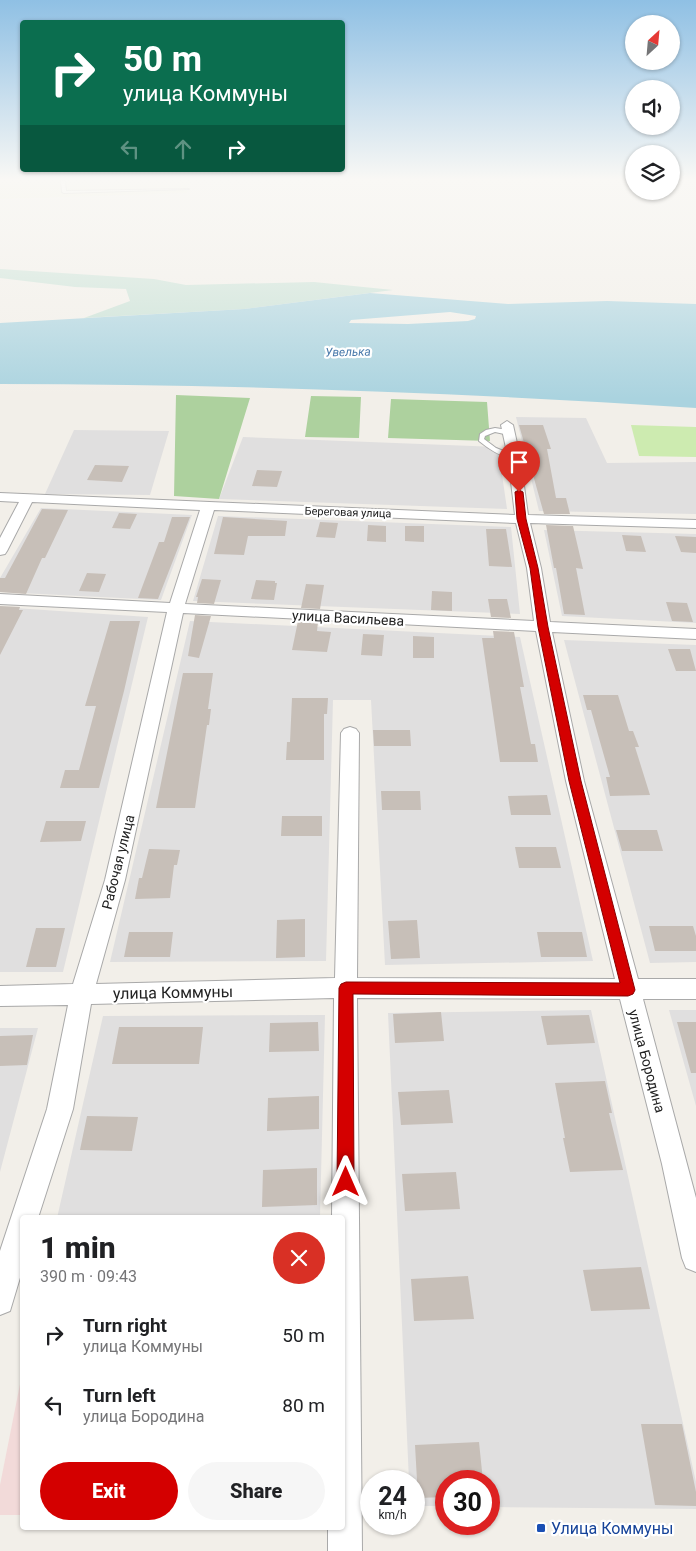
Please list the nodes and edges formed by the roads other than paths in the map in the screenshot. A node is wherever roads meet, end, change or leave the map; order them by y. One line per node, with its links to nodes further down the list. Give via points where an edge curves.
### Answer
1 (508, 429): 2 (street, улица Бородина); 2 (lane, via 488,430 481,440)
2 (514, 457): 6 (street, улица Бородина)
3 (0, 497): 4 (street, Береговая улица)
4 (28, 498): 5 (street, Береговая улица); 8 (street)
5 (208, 506): 6 (street, Береговая улица); 10 (street, Рабочая улица)
6 (522, 519): 7 (street, Береговая улица); 11 (street, улица Бородина)
7 (696, 524)
8 (0, 551)
9 (0, 599): 10 (street, улица Васильева)
10 (176, 609): 11 (street, улица Васильева); 17 (street, Рабочая улица, via 115,880)
11 (543, 627): 12 (street, улица Васильева); 16 (street, улица Бородина, via 575,781)
12 (696, 634)
13 (350, 733): 14 (street)
14 (346, 988): 16 (street, улица Коммуны); 17 (street, улица Коммуны); 23 (street)
15 (696, 989): 16 (street, улица Коммуны)
16 (628, 990): 21 (street, улица Бородина, via 675,1164)
17 (81, 994): 18 (street, улица Коммуны); 19 (street, Рабочая улица, via 60,1109)
18 (0, 996)
19 (25, 1215)
20 (20, 1229): 22 (street)
21 (696, 1258)
22 (0, 1301)
23 (345, 1551)

